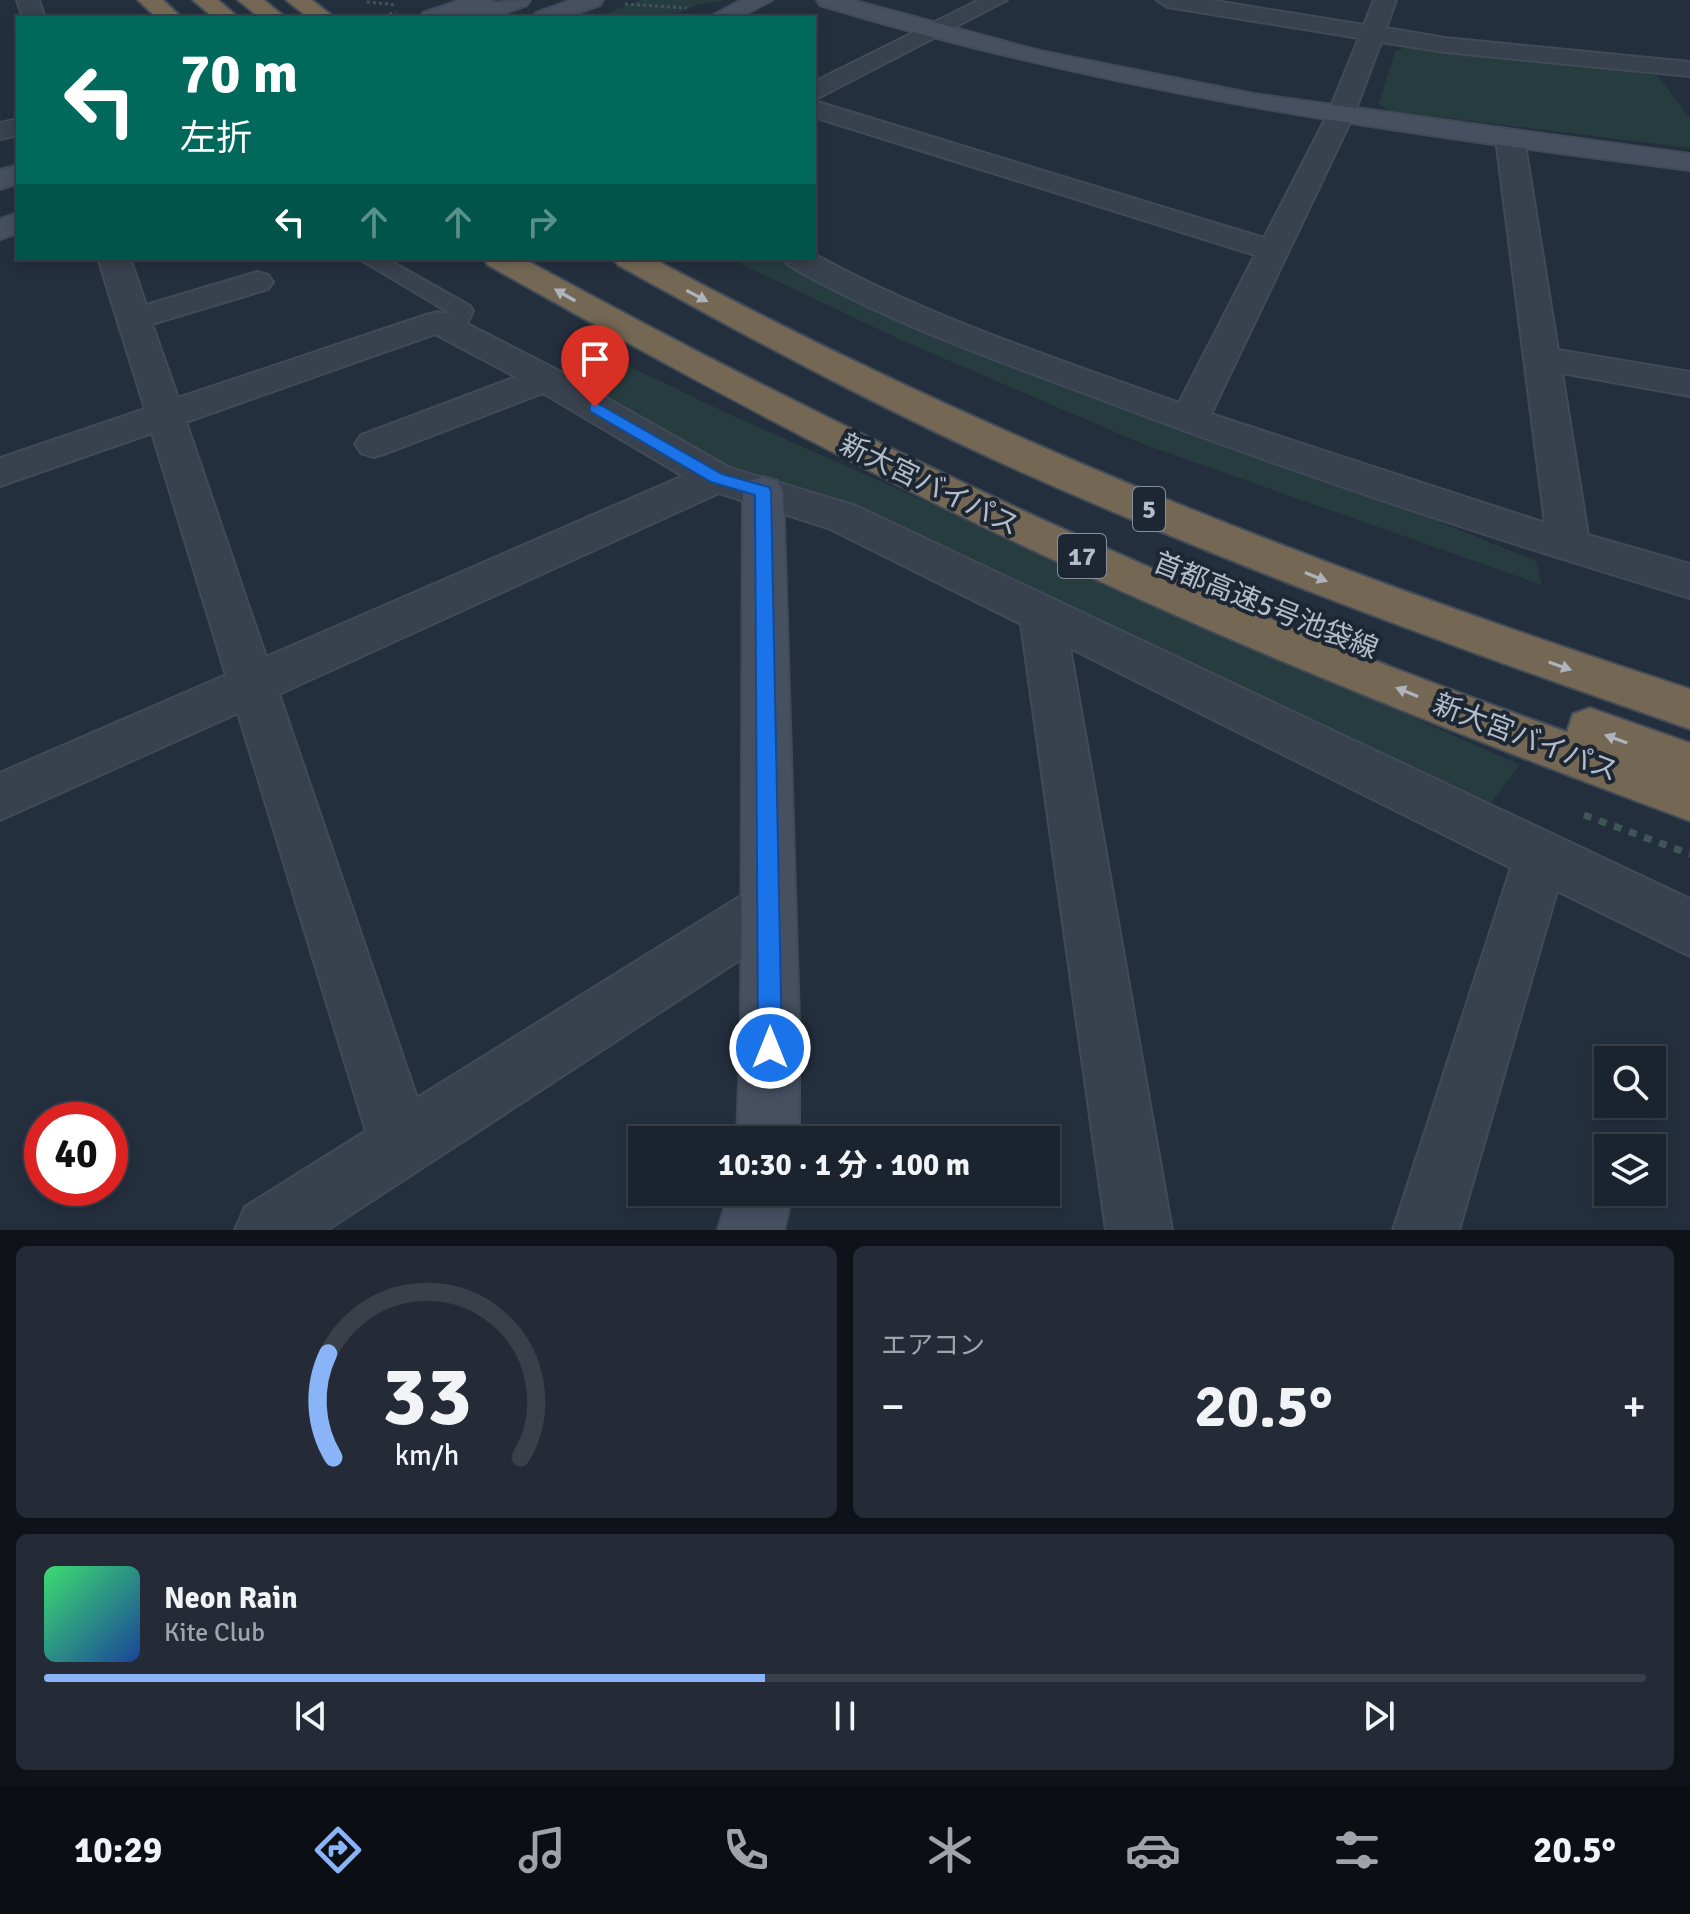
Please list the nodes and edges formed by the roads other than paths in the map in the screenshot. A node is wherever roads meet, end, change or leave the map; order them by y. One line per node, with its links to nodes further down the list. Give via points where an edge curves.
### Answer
1 (149, 0): 14 (highway)
2 (204, 0): 15 (highway)
3 (249, 0): 16 (highway)
4 (297, 0): 17 (highway)
5 (482, 0): 18 (street)
6 (519, 0): 19 (street)
7 (542, 0): 20 (street)
8 (592, 0): 21 (street)
9 (761, 0): 22 (street)
10 (828, 0): 23 (street)
11 (996, 0): 23 (street)
12 (1168, 0): 24 (street)
13 (1385, 0): 24 (street)
14 (169, 16)
15 (225, 16)
16 (272, 16)
17 (321, 16)
18 (437, 16)
19 (475, 16)
20 (498, 16)
21 (549, 16)
22 (724, 16)
23 (934, 32): 26 (street); 28 (street, via 1124,77)
24 (1372, 35): 25 (street, via 1664,67); 28 (street)
25 (1686, 79)
26 (816, 91)
27 (816, 110): 31 (street)
28 (1341, 114): 29 (street); 31 (street)
29 (1510, 139): 30 (street); 42 (street)
30 (1690, 162)
31 (1273, 251): 46 (street)
32 (115, 260): 40 (street)
33 (373, 260): 41 (lane, via 462,311)
34 (502, 260): 58 (highway, 新大宮バイパス / 17, one-way to 34, via 1329,660 1031,533 863,454)
35 (561, 260): 56 (highway, 首都高速5号池袋線 / 5, one-way to 35, via 1336,634 1028,506 738,363)
36 (633, 260): 55 (highway, 首都高速5号池袋線 / 5, one-way to 55, via 869,386 1086,482 1339,586)
37 (688, 260): 53 (highway, via 877,361 1070,452 1347,560)
38 (802, 260): 46 (street, via 894,307)
39 (257, 282): 40 (street)
40 (134, 319): 45 (street)
41 (454, 330): 43 (street); 45 (street, via 438,322)
42 (1541, 358): 44 (street); 50 (street)
43 (546, 379): 47 (street); 49 (street)
44 (1690, 384)
45 (165, 415): 48 (street); 54 (street)
46 (1189, 420): 50 (street)
47 (374, 444)
48 (0, 472)
49 (740, 485): 52 (street, via 842,517); 54 (street); 60 (street)
50 (1569, 546): 51 (street)
51 (1690, 581)
52 (1042, 615): 59 (street); 67 (street)
53 (1690, 678)
54 (253, 684): 57 (street); 63 (street)
55 (1690, 709)
56 (1690, 765)
57 (0, 797)
58 (1690, 798)
59 (1541, 855): 61 (street); 68 (street)
60 (768, 910): 62 (street); 63 (street)
61 (1690, 928)
62 (768, 1126)
63 (402, 1145): 65 (street)
64 (757, 1206): 66 (street)
65 (268, 1230)
66 (751, 1230)
67 (1139, 1230)
68 (1426, 1230)

